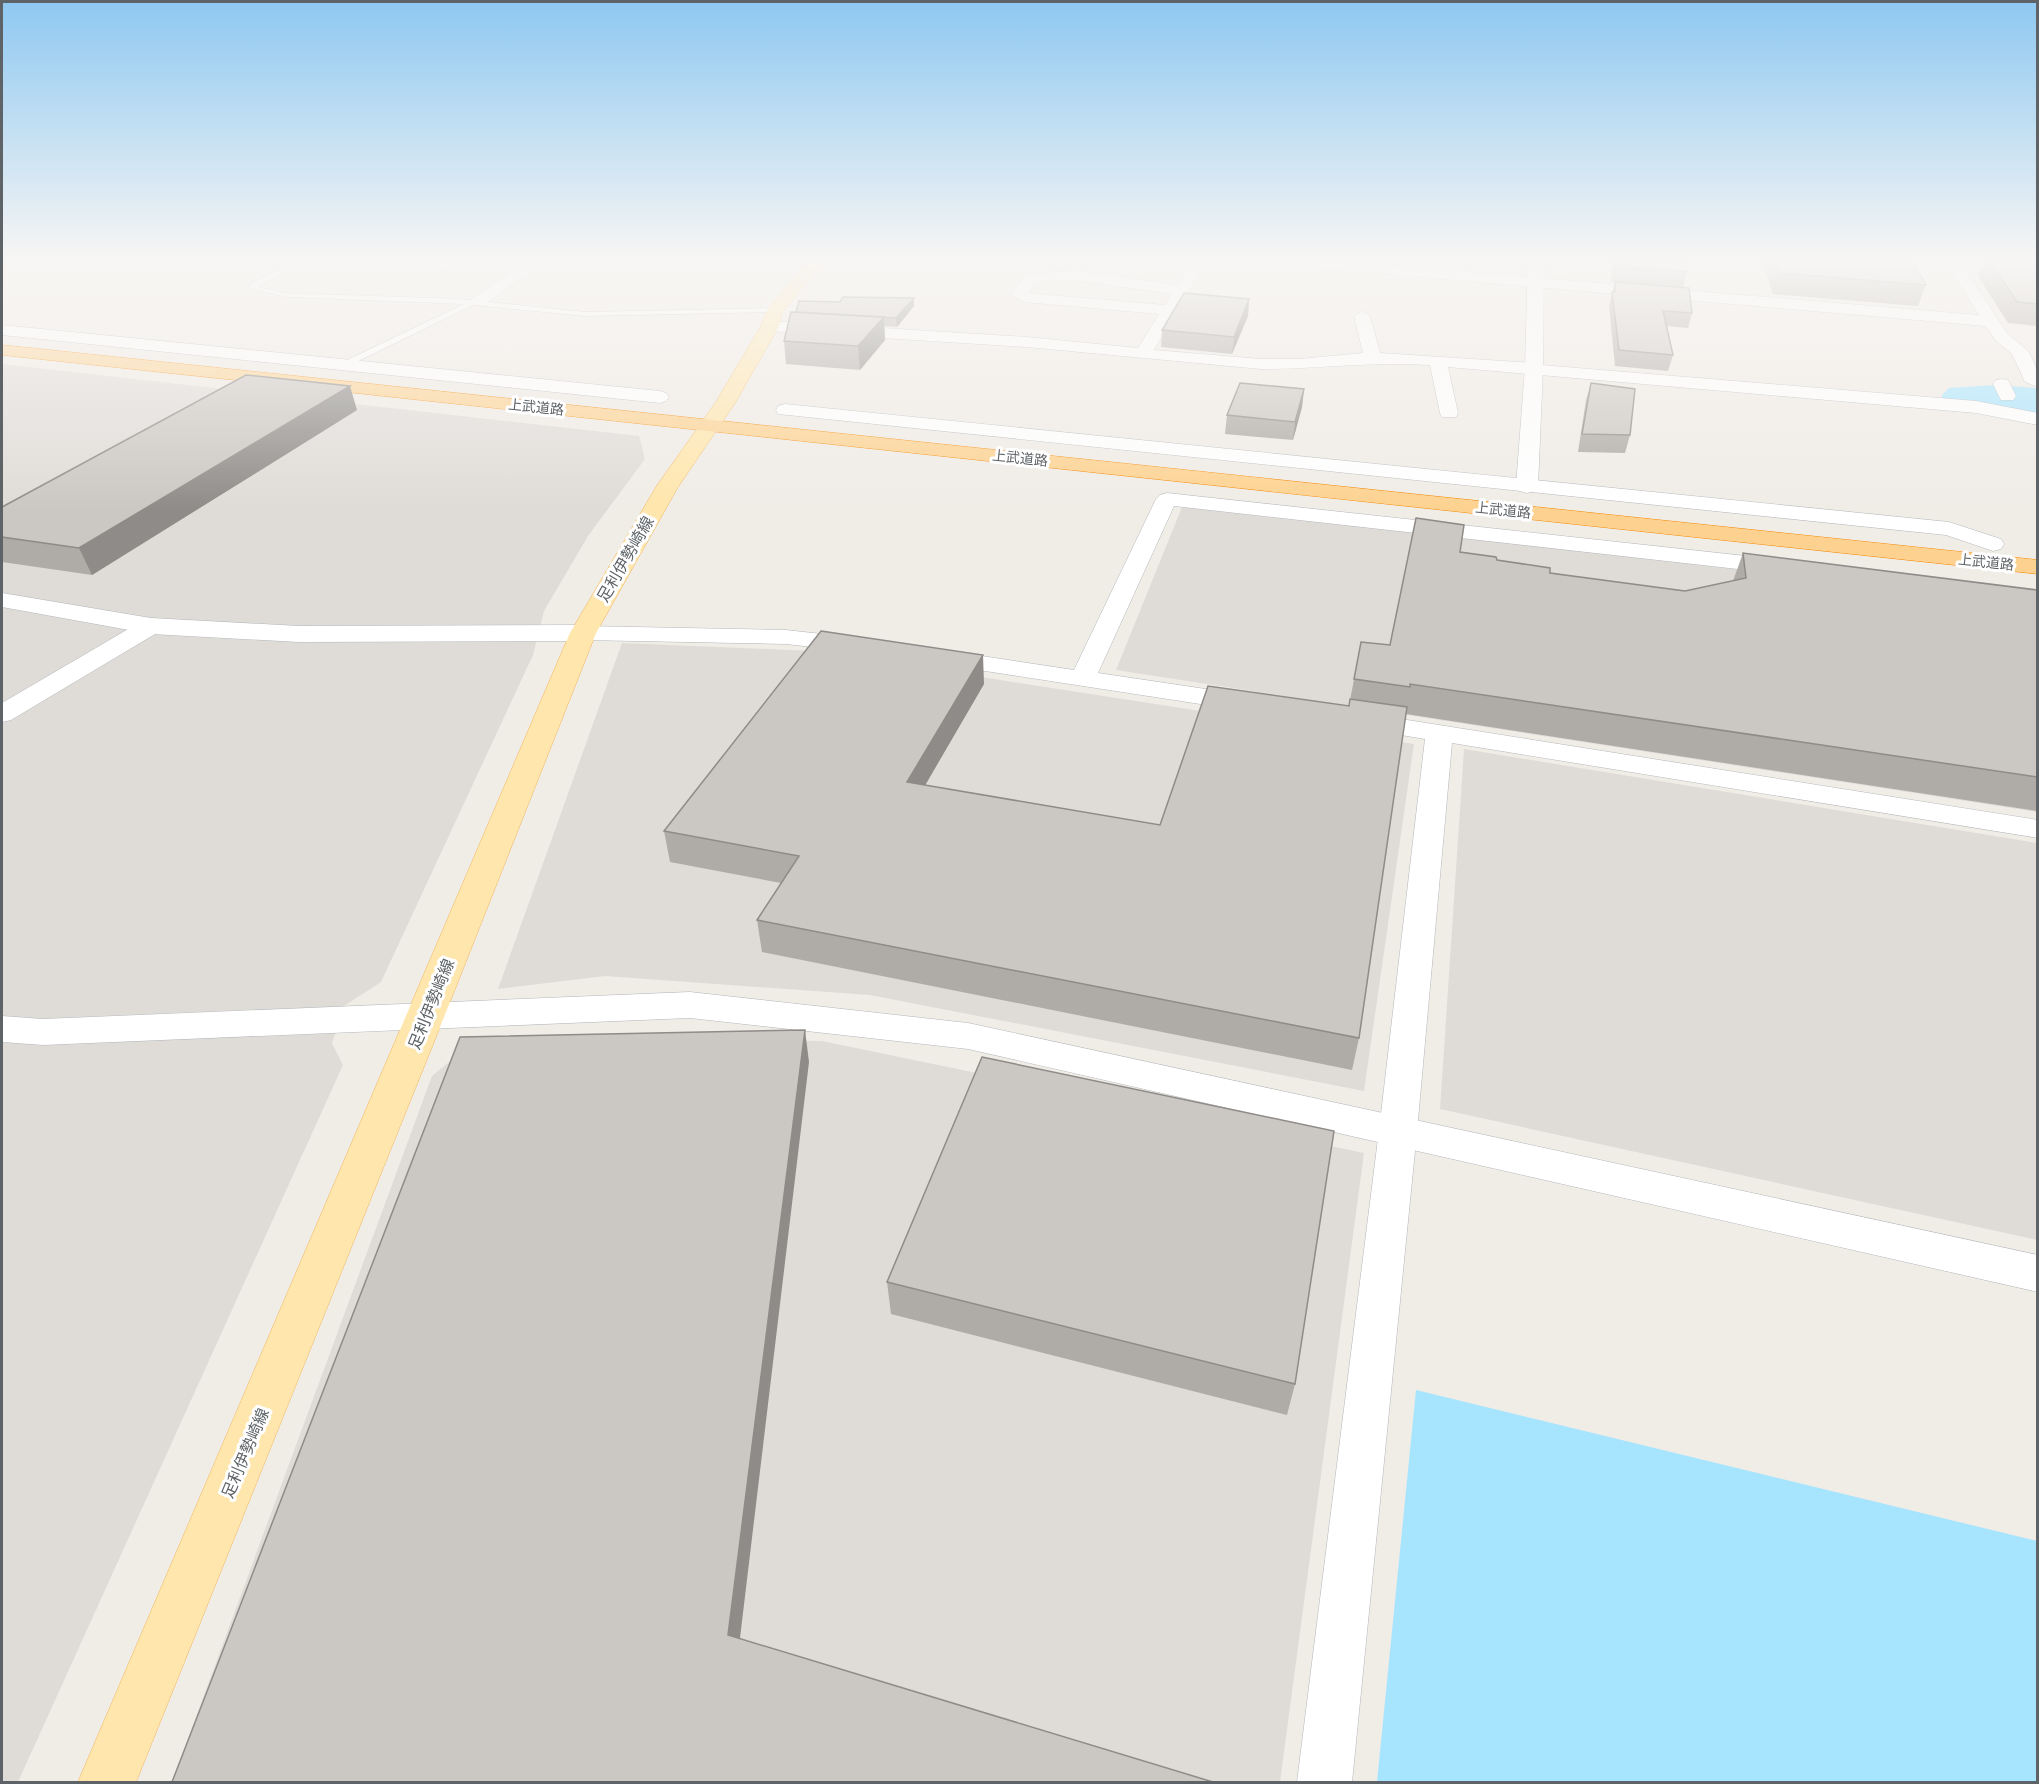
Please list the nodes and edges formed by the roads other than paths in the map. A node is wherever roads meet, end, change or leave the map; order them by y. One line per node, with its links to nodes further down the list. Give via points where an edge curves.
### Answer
1 (66, 343): 17 (highway, 上武道路)
2 (132, 343): 14 (street)
3 (390, 343): 14 (lane)
4 (758, 343): 21 (main road, 足利伊勢崎線)
5 (1039, 343): 11 (street)
6 (1149, 343): 11 (street)
7 (1368, 343): 12 (street)
8 (1535, 343): 15 (street)
9 (2010, 343): 16 (street, via 2020,352 2031,378)
10 (2, 350): 21 (highway, 上武道路)
11 (1143, 354): 12 (street, via 1261,364)
12 (1372, 358): 13 (street)
13 (1438, 361): 15 (street); 20 (street)
14 (344, 365): 17 (street)
15 (1534, 369): 22 (street, via 1976,407); 25 (street)
16 (2037, 382)
17 (495, 385): 18 (street); 21 (highway, 上武道路)
18 (660, 398)
19 (785, 410): 23 (street)
20 (1449, 413)
21 (713, 419): 24 (highway, 上武道路); 28 (highway, 上武道路); 32 (main road, 足利伊勢崎線, via 667,487)
22 (2037, 419)
23 (961, 427): 24 (street); 25 (street)
24 (921, 434): 26 (highway, 上武道路)
25 (1527, 486): 26 (street, via 1950,529)
26 (1993, 544): 27 (highway, 上武道路)
27 (2037, 548)
28 (2037, 567)
29 (1799, 569): 35 (street, via 1167,499)
30 (2, 600): 31 (street)
31 (151, 626): 32 (street, via 299,634); 37 (street)
32 (582, 633): 33 (street, via 786,637); 41 (main road, 足利伊勢崎線)
33 (878, 648)
34 (923, 655): 35 (street)
35 (1082, 679): 36 (street)
36 (1266, 706)
37 (2, 714)
38 (1335, 717): 39 (street)
39 (1439, 732): 40 (street); 43 (street)
40 (2037, 829)
41 (426, 1017): 42 (street, via 43,1032); 43 (street, via 690,1005 968,1036); 45 (main road, 足利伊勢崎線)
42 (2, 1029)
43 (1398, 1131): 44 (street); 46 (street)
44 (2037, 1274)
45 (107, 1782)
46 (1324, 1782)

